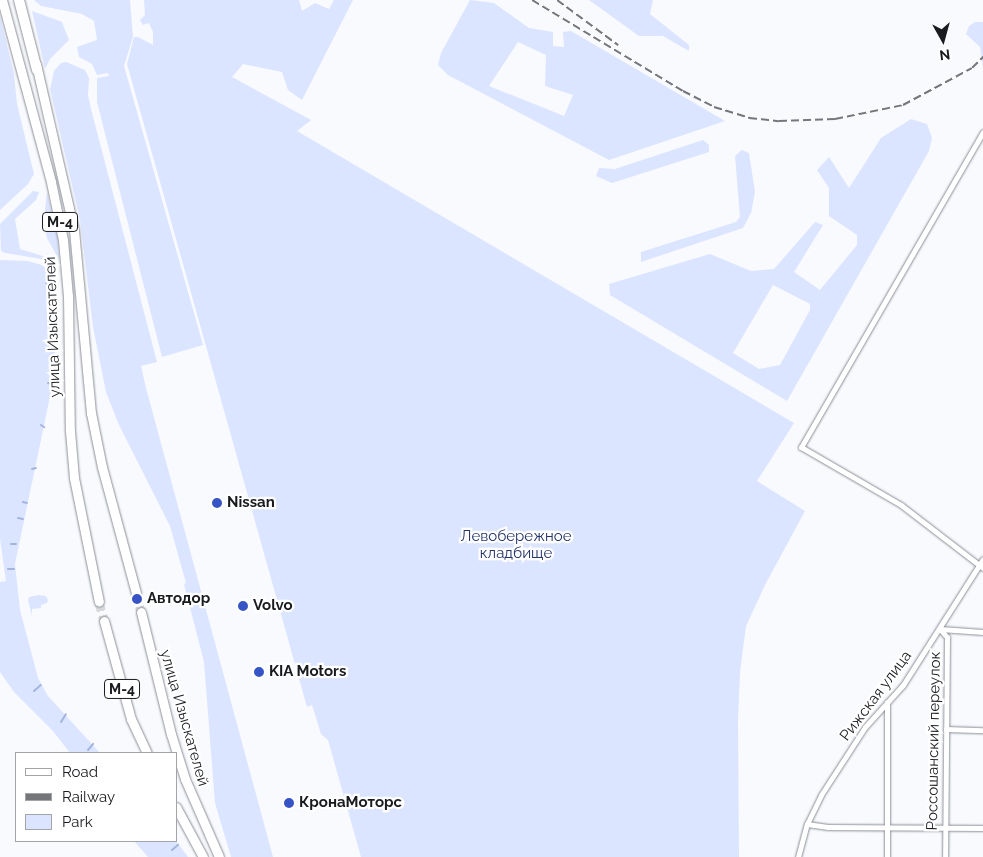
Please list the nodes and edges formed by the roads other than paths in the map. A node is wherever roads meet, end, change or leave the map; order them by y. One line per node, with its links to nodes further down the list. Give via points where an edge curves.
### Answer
1 (3, 0): 10 (highway, улица Изыскателей / М-4, via 63,240 70,323 70,431 74,472)
2 (14, 0): 5 (highway)
3 (19, 0): 5 (highway, М-4)
4 (24, 0): 5 (highway)
5 (37, 70): 9 (highway, улица Изыскателей / М-4, via 74,230 91,413)
6 (983, 132): 8 (street, via 801,447 901,505)
7 (983, 559): 8 (street, Рижская улица)
8 (981, 567): 13 (street, Рижская улица)
9 (136, 593)
10 (99, 602)
11 (141, 612): 19 (highway, улица Изыскателей / М-4)
12 (104, 621): 18 (highway, М-4, via 131,719)
13 (940, 628): 14 (street); 15 (street, Рижская улица); 16 (street, Россошанский переулок, via 947,637)
14 (983, 632)
15 (888, 702): 22 (street, Рижская улица, via 865,727 821,795); 24 (street)
16 (946, 729): 17 (street); 23 (street, Россошанский переулок)
17 (983, 730)
18 (147, 752)
19 (177, 752)
20 (178, 756): 27 (highway, улица Изыскателей / М-4)
21 (178, 811): 26 (highway)
22 (807, 824): 24 (street); 28 (street, Рижская улица)
23 (945, 827): 24 (street); 25 (street); 30 (street, Россошанский переулок)
24 (886, 828): 29 (street)
25 (983, 828)
26 (203, 857)
27 (219, 857)
28 (798, 857)
29 (887, 857)
30 (945, 857)

